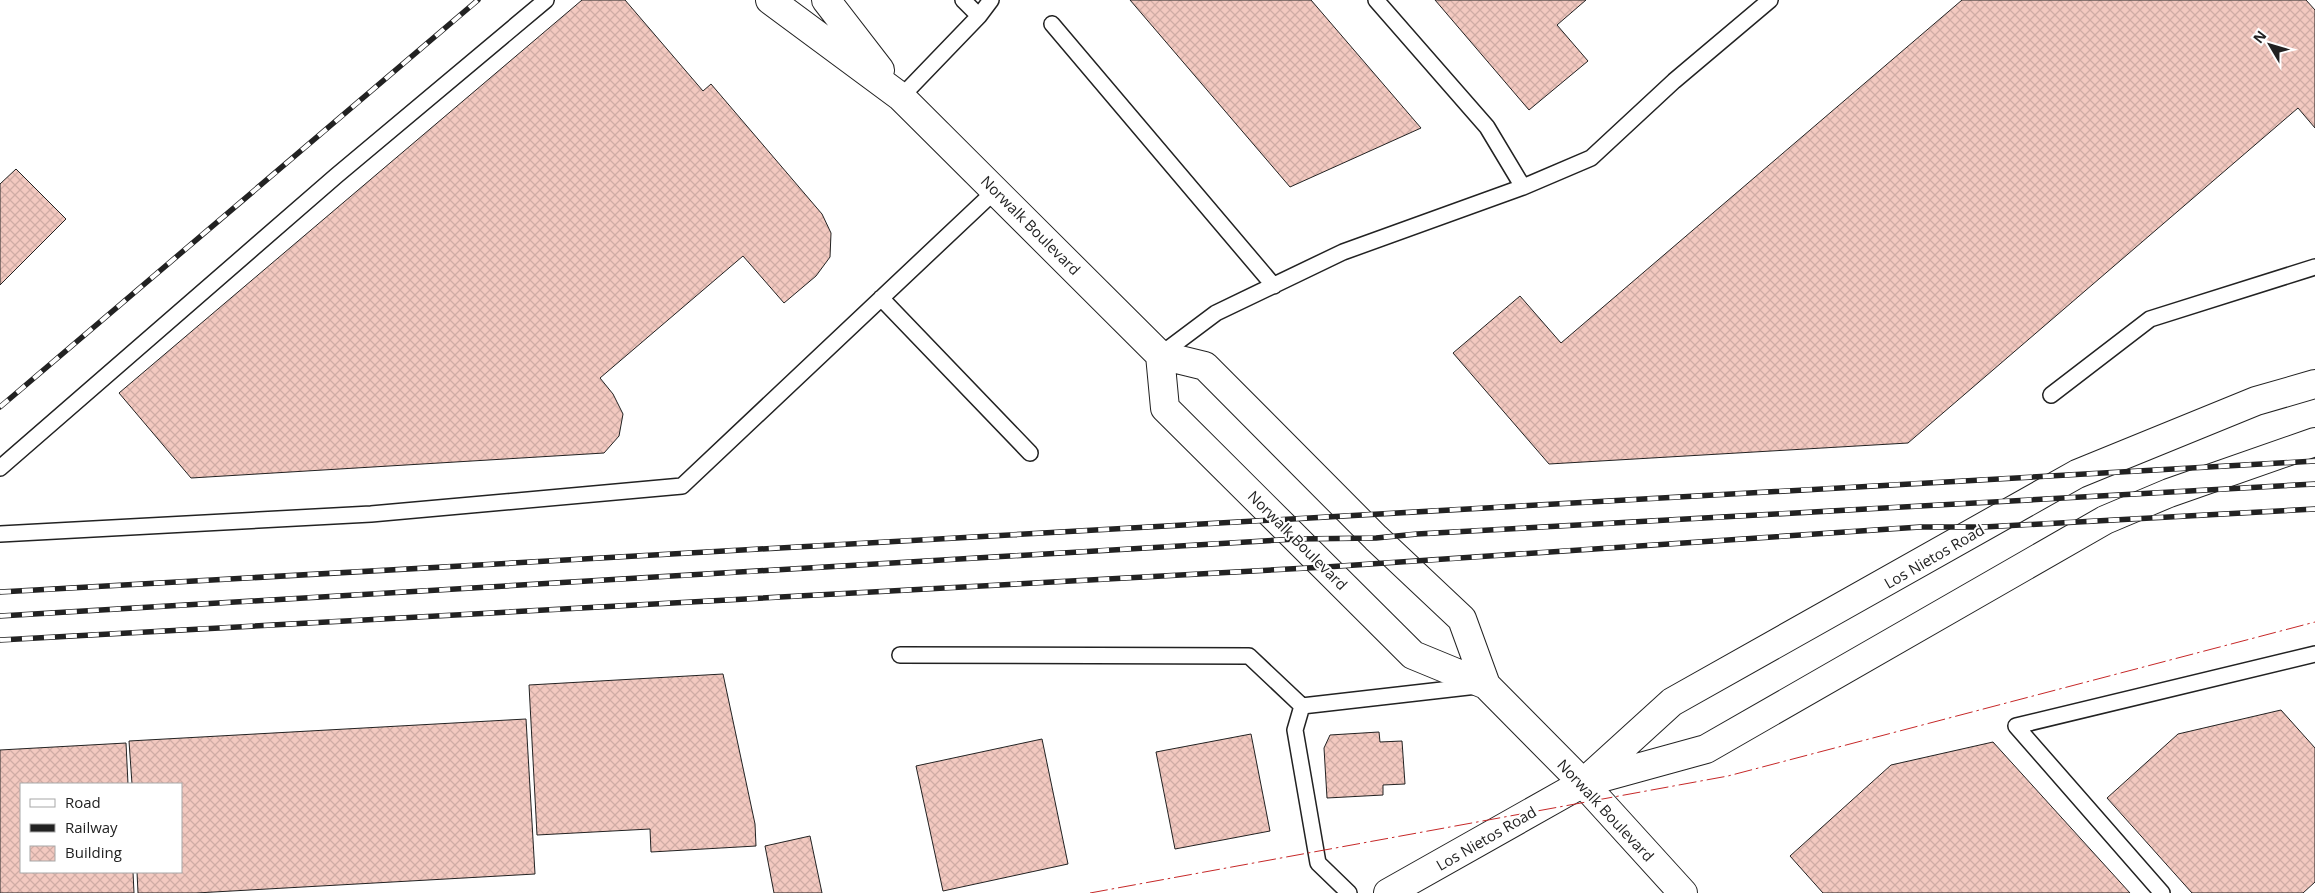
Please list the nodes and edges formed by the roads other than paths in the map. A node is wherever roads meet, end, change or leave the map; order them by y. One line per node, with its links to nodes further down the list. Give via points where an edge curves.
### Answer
1 (546, 0): 21 (lane, via 336,176)
2 (770, 0): 10 (main road, Norwalk Boulevard)
3 (826, 0): 10 (main road, Norwalk Boulevard)
4 (963, 0): 8 (lane)
5 (991, 0): 8 (lane)
6 (1376, 0): 11 (lane, via 1487,127)
7 (1770, 0): 11 (lane, via 1674,81 1591,158)
8 (979, 16): 10 (lane)
9 (1052, 24): 14 (lane)
10 (901, 97): 12 (main road, Norwalk Boulevard)
11 (1523, 187): 14 (lane, via 1344,252)
12 (996, 190): 15 (lane); 16 (main road, Norwalk Boulevard)
13 (2315, 267): 18 (lane, via 2150,319)
14 (1274, 286): 16 (lane, via 1216,313)
15 (881, 298): 20 (lane); 22 (lane, via 682,486 371,514)
16 (1160, 355): 25 (main road, Norwalk Boulevard, via 1205,366 1376,538 1462,619); 25 (main road, Norwalk Boulevard, via 1165,408 1413,655)
17 (2315, 384): 27 (main road, Los Nietos Road, via 2256,401 2077,474 1672,702)
18 (2051, 395)
19 (2315, 442): 27 (main road, Los Nietos Road, via 2105,520 1706,749)
20 (1030, 453)
21 (0, 468)
22 (0, 534)
23 (2315, 654): 31 (lane, via 2016,726)
24 (900, 655): 26 (lane, via 1249,656)
25 (1486, 685): 26 (lane); 27 (main road, Norwalk Boulevard)
26 (1302, 706): 28 (lane, via 1294,730 1318,864)
27 (1583, 783): 29 (main road, Los Nietos Road); 30 (main road, Norwalk Boulevard)
28 (1349, 893)
29 (1388, 893)
30 (1683, 893)
31 (2162, 893)

